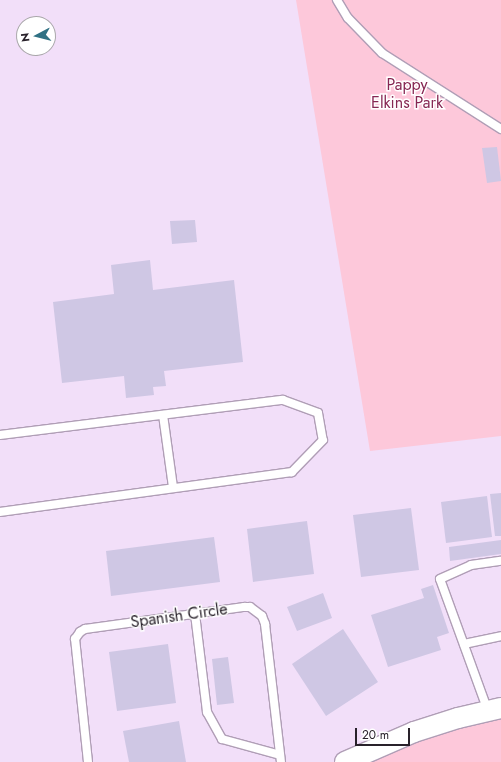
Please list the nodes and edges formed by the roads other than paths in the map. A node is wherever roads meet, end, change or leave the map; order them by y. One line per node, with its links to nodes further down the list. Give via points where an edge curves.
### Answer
1 (337, 0): 2 (lane, via 348,18 382,53)
2 (501, 129)
3 (163, 415): 4 (lane); 5 (lane); 5 (lane, via 283,400 318,413 323,440 292,472)
4 (0, 435)
5 (173, 487): 6 (lane)
6 (0, 512)
7 (501, 561): 10 (lane, via 471,565 440,579)
8 (194, 614): 12 (lane, via 207,712 222,739); 12 (lane, Spanish Circle, via 250,607 262,616); 13 (lane, Spanish Circle, via 85,629 75,639)
9 (501, 636): 10 (lane)
10 (464, 644): 11 (lane)
11 (494, 709): 14 (street, via 414,732)
12 (280, 758)
13 (88, 762)
14 (345, 762)

